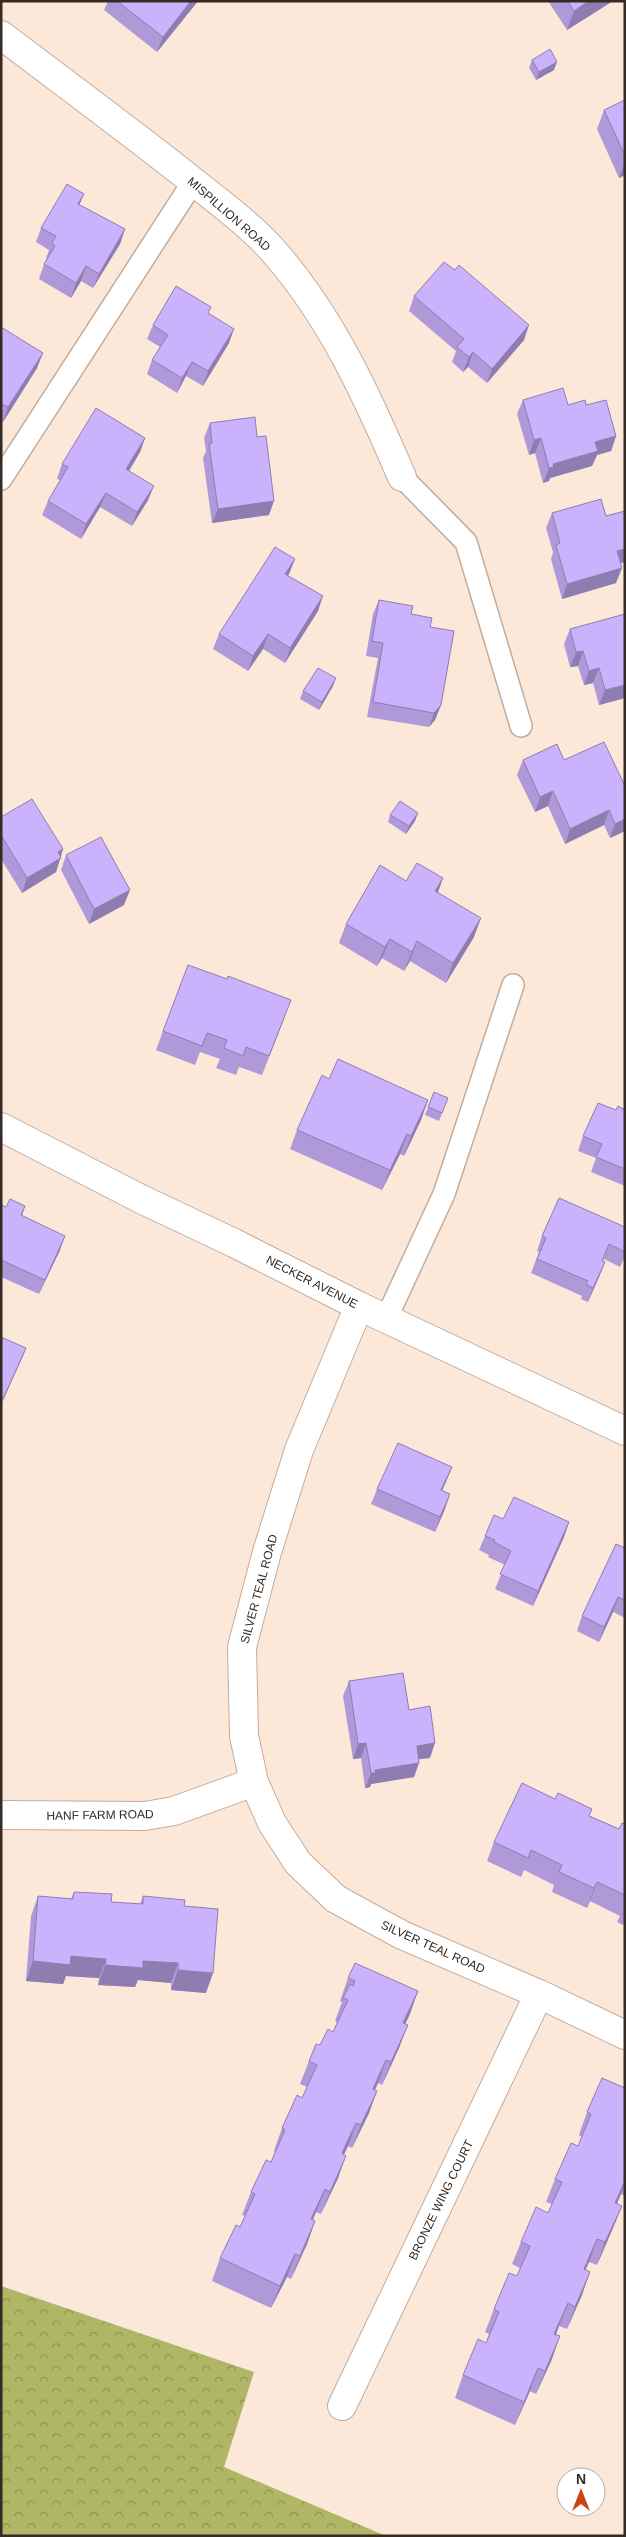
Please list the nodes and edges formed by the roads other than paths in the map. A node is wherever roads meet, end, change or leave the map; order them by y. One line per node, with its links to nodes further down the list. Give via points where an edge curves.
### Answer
1 (1, 36): 2 (street, MISPILLION ROAD)
2 (193, 182): 3 (street, MISPILLION ROAD, via 276,254 306,292 340,345 369,400); 4 (lane)
3 (402, 477): 5 (lane, via 466,542)
4 (1, 479)
5 (521, 726)
6 (513, 985): 9 (lane, via 444,1194)
7 (1, 1127): 8 (street, NECKER AVENUE)
8 (359, 1306): 9 (street, NECKER AVENUE); 11 (street, SILVER TEAL ROAD, via 299,1450 267,1552 242,1648 244,1736)
9 (386, 1319): 10 (street, NECKER AVENUE)
10 (625, 1432)
11 (254, 1782): 12 (street, HANF FARM ROAD, via 174,1811 145,1816); 13 (street, SILVER TEAL ROAD, via 272,1823 298,1863 336,1900 402,1935)
12 (1, 1815)
13 (539, 1994): 14 (street, SILVER TEAL ROAD); 15 (street, BRONZE WING COURT)
14 (625, 2035)
15 (342, 2406)

